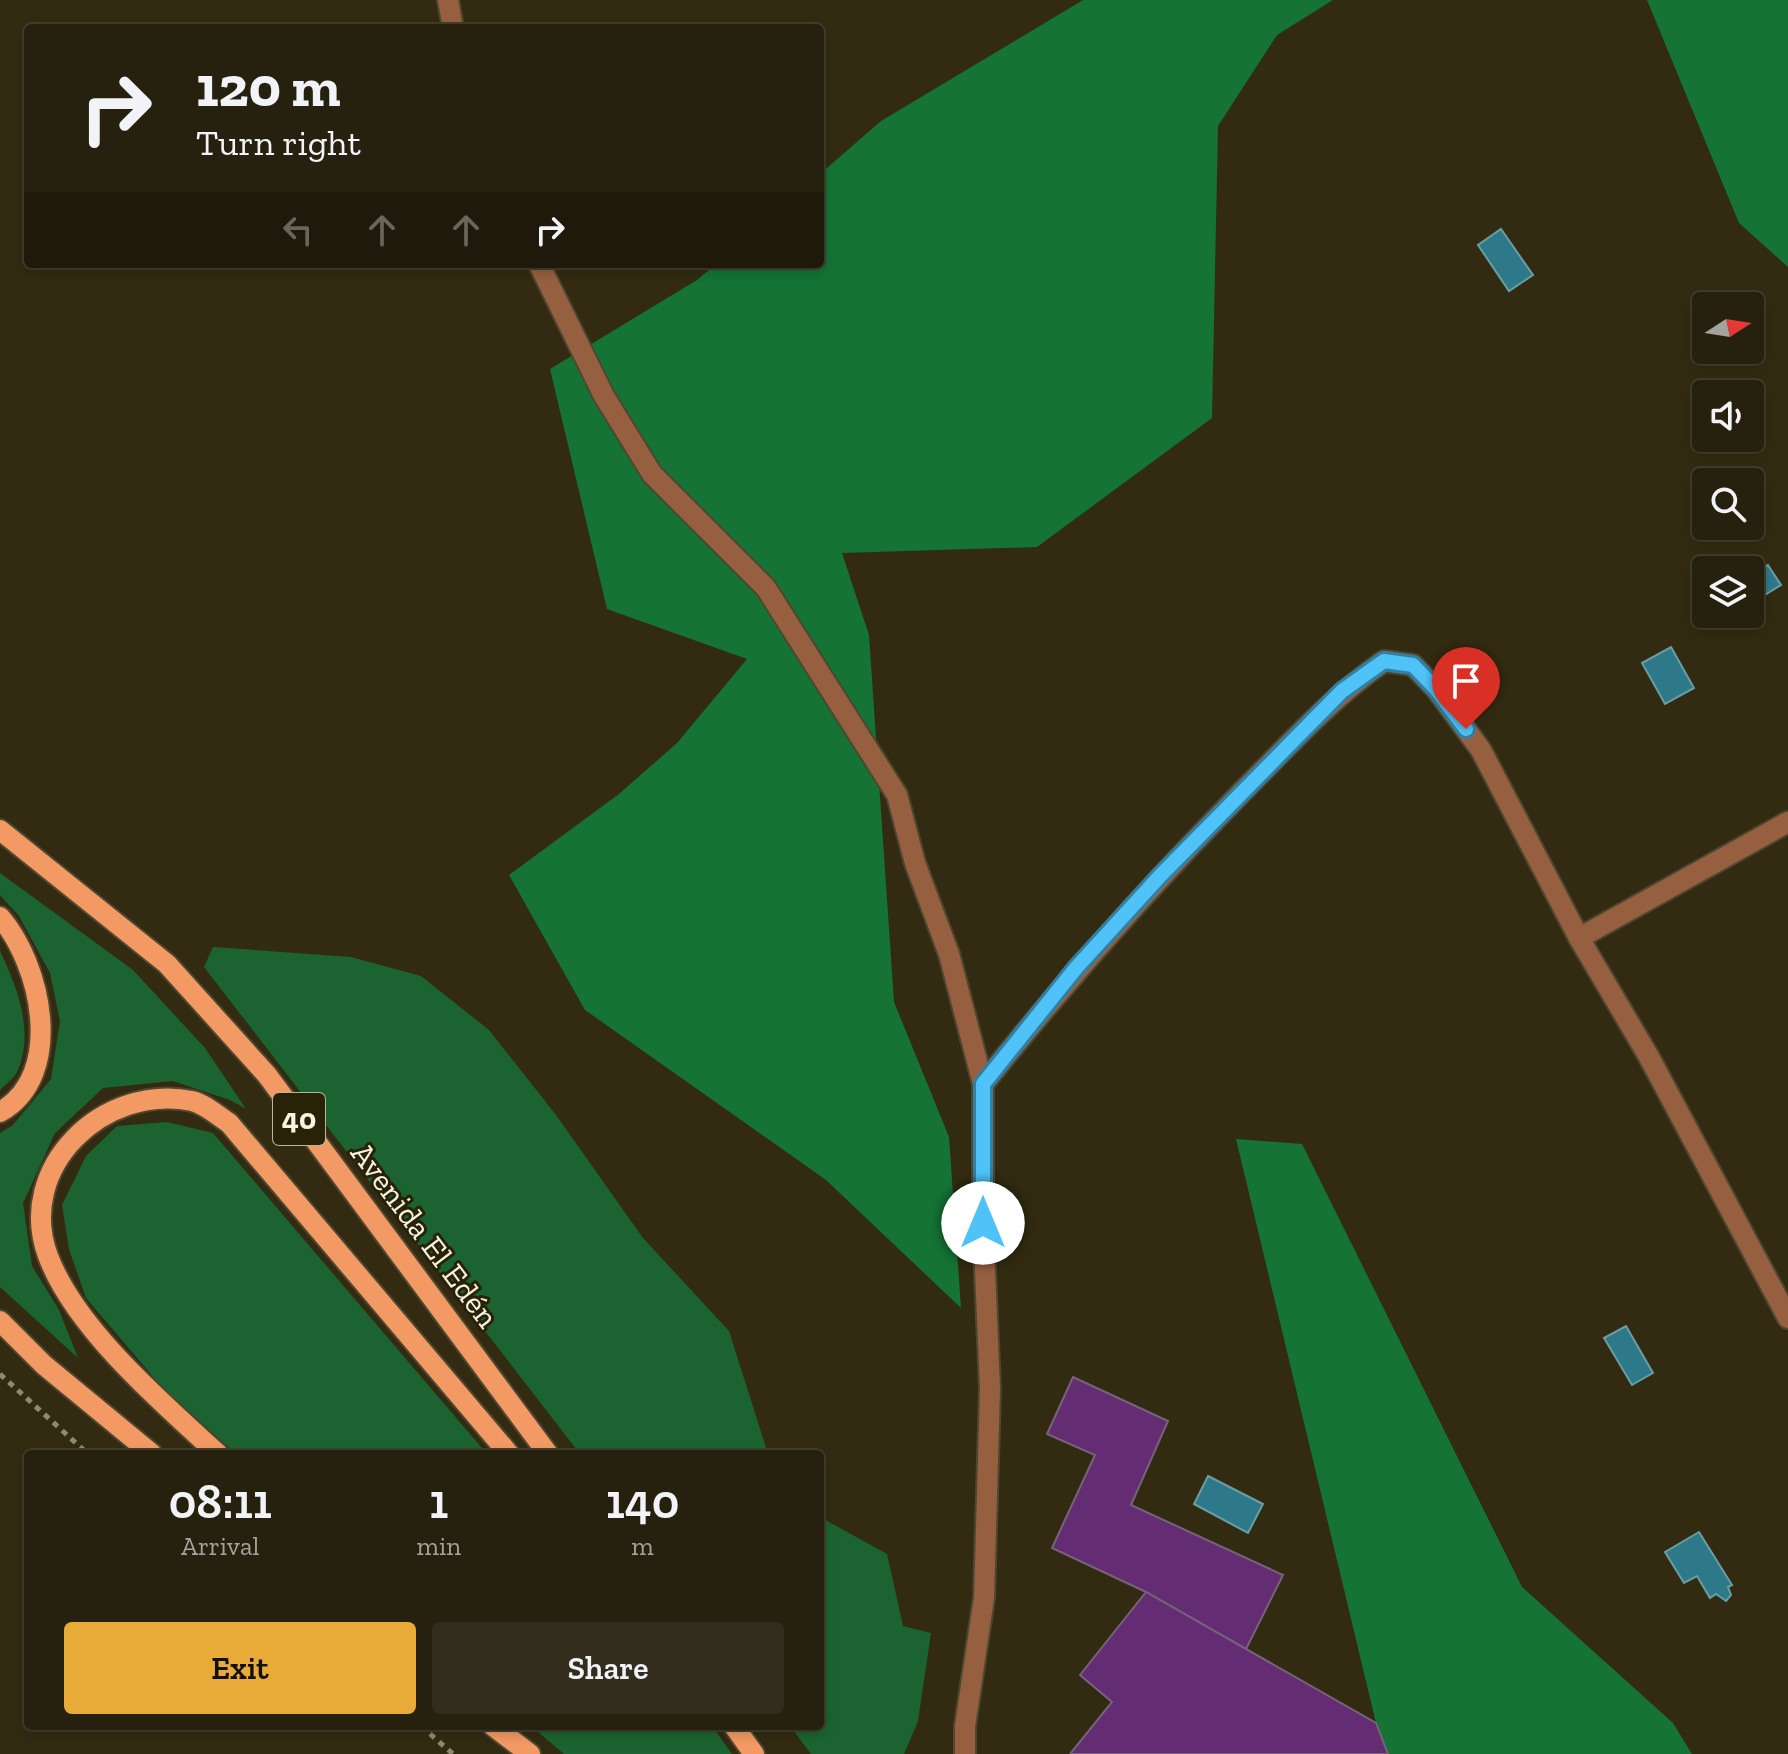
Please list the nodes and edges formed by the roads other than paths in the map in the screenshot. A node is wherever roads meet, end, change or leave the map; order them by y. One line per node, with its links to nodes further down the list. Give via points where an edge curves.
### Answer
1 (448, 0): 2 (street)
2 (452, 24)
3 (541, 268): 8 (street, via 604,396 652,474 766,588 897,795 915,863 949,954)
4 (1788, 822): 7 (street)
5 (0, 830): 15 (main road, Avenida El Edén / 40, via 167,964 267,1075)
6 (0, 917): 9 (main road, via 35,980 42,1023 33,1077)
7 (1579, 938): 8 (street, via 1481,750 1413,665 1384,661 1342,691 1160,876 1076,968); 10 (street)
8 (983, 1084): 22 (street, via 990,1389 984,1598)
9 (0, 1112)
10 (1788, 1318)
11 (0, 1321): 12 (main road, via 44,1365)
12 (147, 1450)
13 (214, 1450): 14 (main road, via 150,1391 70,1299 42,1232 41,1205 69,1142 109,1110 141,1100 195,1102 229,1123)
14 (506, 1450)
15 (545, 1450)
16 (498, 1730): 19 (main road)
17 (516, 1730): 20 (main road)
18 (737, 1730): 21 (main road)
19 (530, 1754)
20 (543, 1754)
21 (754, 1754)
22 (965, 1754)

